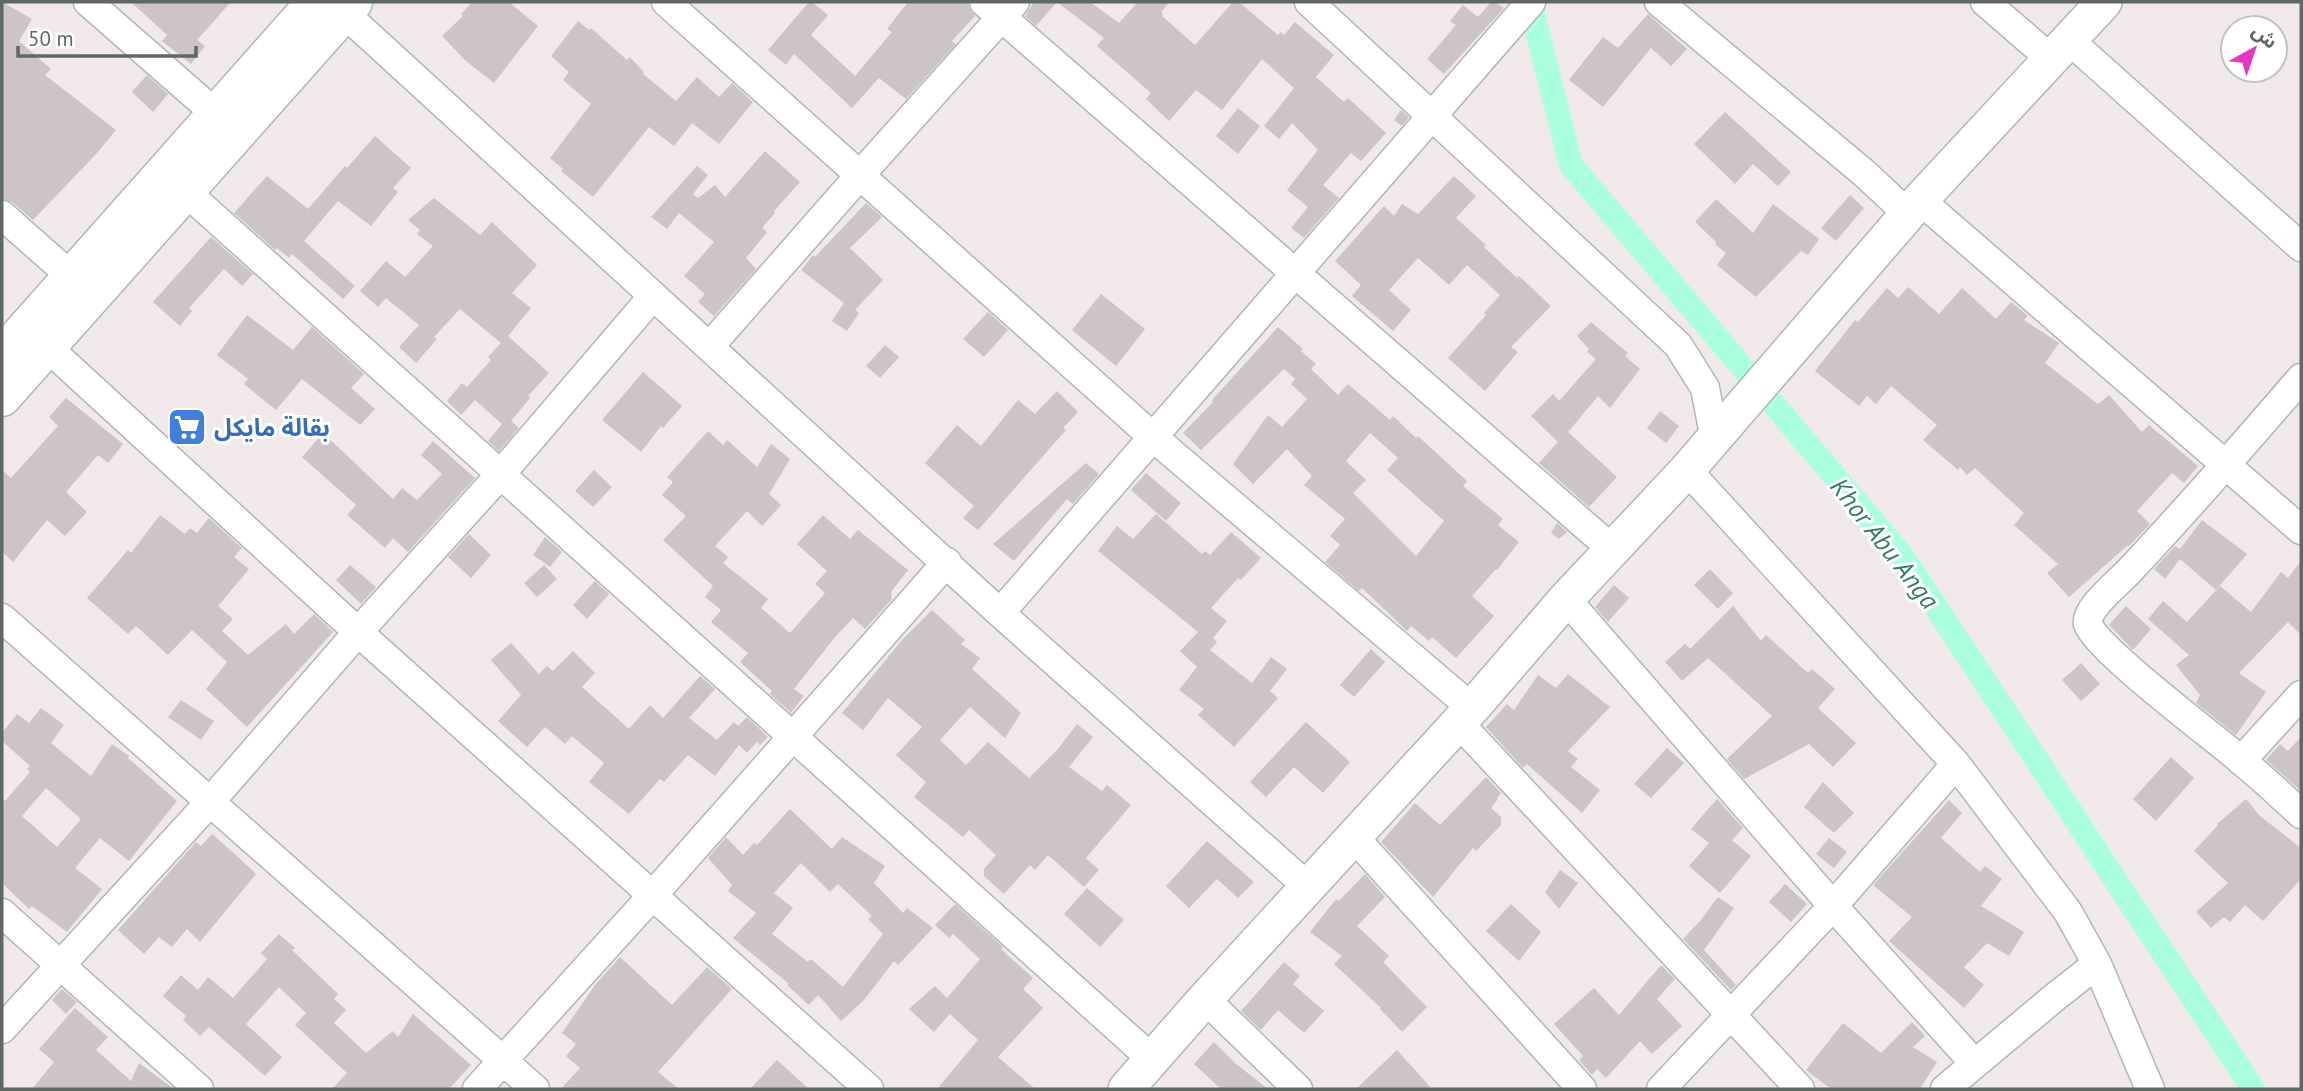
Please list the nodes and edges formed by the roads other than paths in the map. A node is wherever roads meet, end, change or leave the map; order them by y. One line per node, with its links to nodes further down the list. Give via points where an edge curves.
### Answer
1 (88, 2): 11 (street)
2 (666, 2): 13 (street)
3 (1309, 2): 12 (street)
4 (1531, 2): 12 (street)
5 (1659, 2): 15 (street, via 1864,173)
6 (1985, 2): 10 (street)
7 (2104, 2): 10 (street)
8 (337, 5): 11 (main road); 14 (main road); 20 (street)
9 (1000, 7): 13 (street); 18 (street)
10 (2060, 50): 15 (street); 17 (street)
11 (215, 113): 19 (main road)
12 (1431, 117): 18 (street); 26 (street, via 1678,345 1704,388)
13 (860, 175): 22 (street); 27 (street)
14 (187, 192): 21 (main road); 30 (street)
15 (1914, 207): 26 (street); 28 (street)
16 (2, 215): 19 (street)
17 (2301, 247)
18 (1295, 274): 27 (street); 32 (street)
19 (72, 277): 23 (main road)
20 (653, 296): 22 (street); 30 (street)
21 (47, 347): 25 (main road); 37 (street)
22 (709, 347): 33 (street)
23 (2, 356)
24 (2301, 378): 28 (street)
25 (2, 397)
26 (1720, 433): 29 (street)
27 (1154, 438): 35 (street); 39 (street)
28 (2227, 464): 31 (street); 41 (street, via 2090,611 2087,622 2093,635 2129,668)
29 (1687, 470): 32 (street); 42 (street)
30 (500, 475): 37 (street); 40 (street)
31 (2301, 530)
32 (1612, 549): 34 (street)
33 (947, 562): 35 (street); 40 (street)
34 (1566, 599): 39 (street); 48 (street)
35 (1000, 613): 46 (street)
36 (2, 618): 43 (street)
37 (358, 632): 43 (street); 47 (street)
38 (2301, 695): 41 (street)
39 (1465, 715): 45 (street); 53 (street)
40 (791, 737): 47 (street); 55 (street)
41 (2241, 761): 44 (street)
42 (1956, 764): 48 (street); 50 (street, via 2068,912)
43 (209, 803): 51 (street); 56 (street)
44 (2301, 814)
45 (1353, 836): 46 (street); 64 (street)
46 (1307, 886): 52 (street)
47 (652, 896): 56 (street); 61 (street)
48 (1833, 906): 53 (street); 57 (street)
49 (2, 913): 51 (street)
50 (2097, 964): 57 (street); 68 (street)
51 (59, 965): 54 (street); 58 (street)
52 (1205, 999): 55 (street); 63 (street)
53 (1732, 1016): 65 (street); 66 (street)
54 (2, 1029)
55 (1152, 1059): 62 (street)
56 (502, 1061): 59 (street); 60 (street)
57 (1975, 1064): 67 (street)
58 (199, 1089)
59 (477, 1089)
60 (535, 1089)
61 (869, 1089)
62 (1126, 1089)
63 (1298, 1089)
64 (1582, 1089)
65 (1661, 1089)
66 (1800, 1089)
67 (1945, 1089)
68 (2150, 1089)

